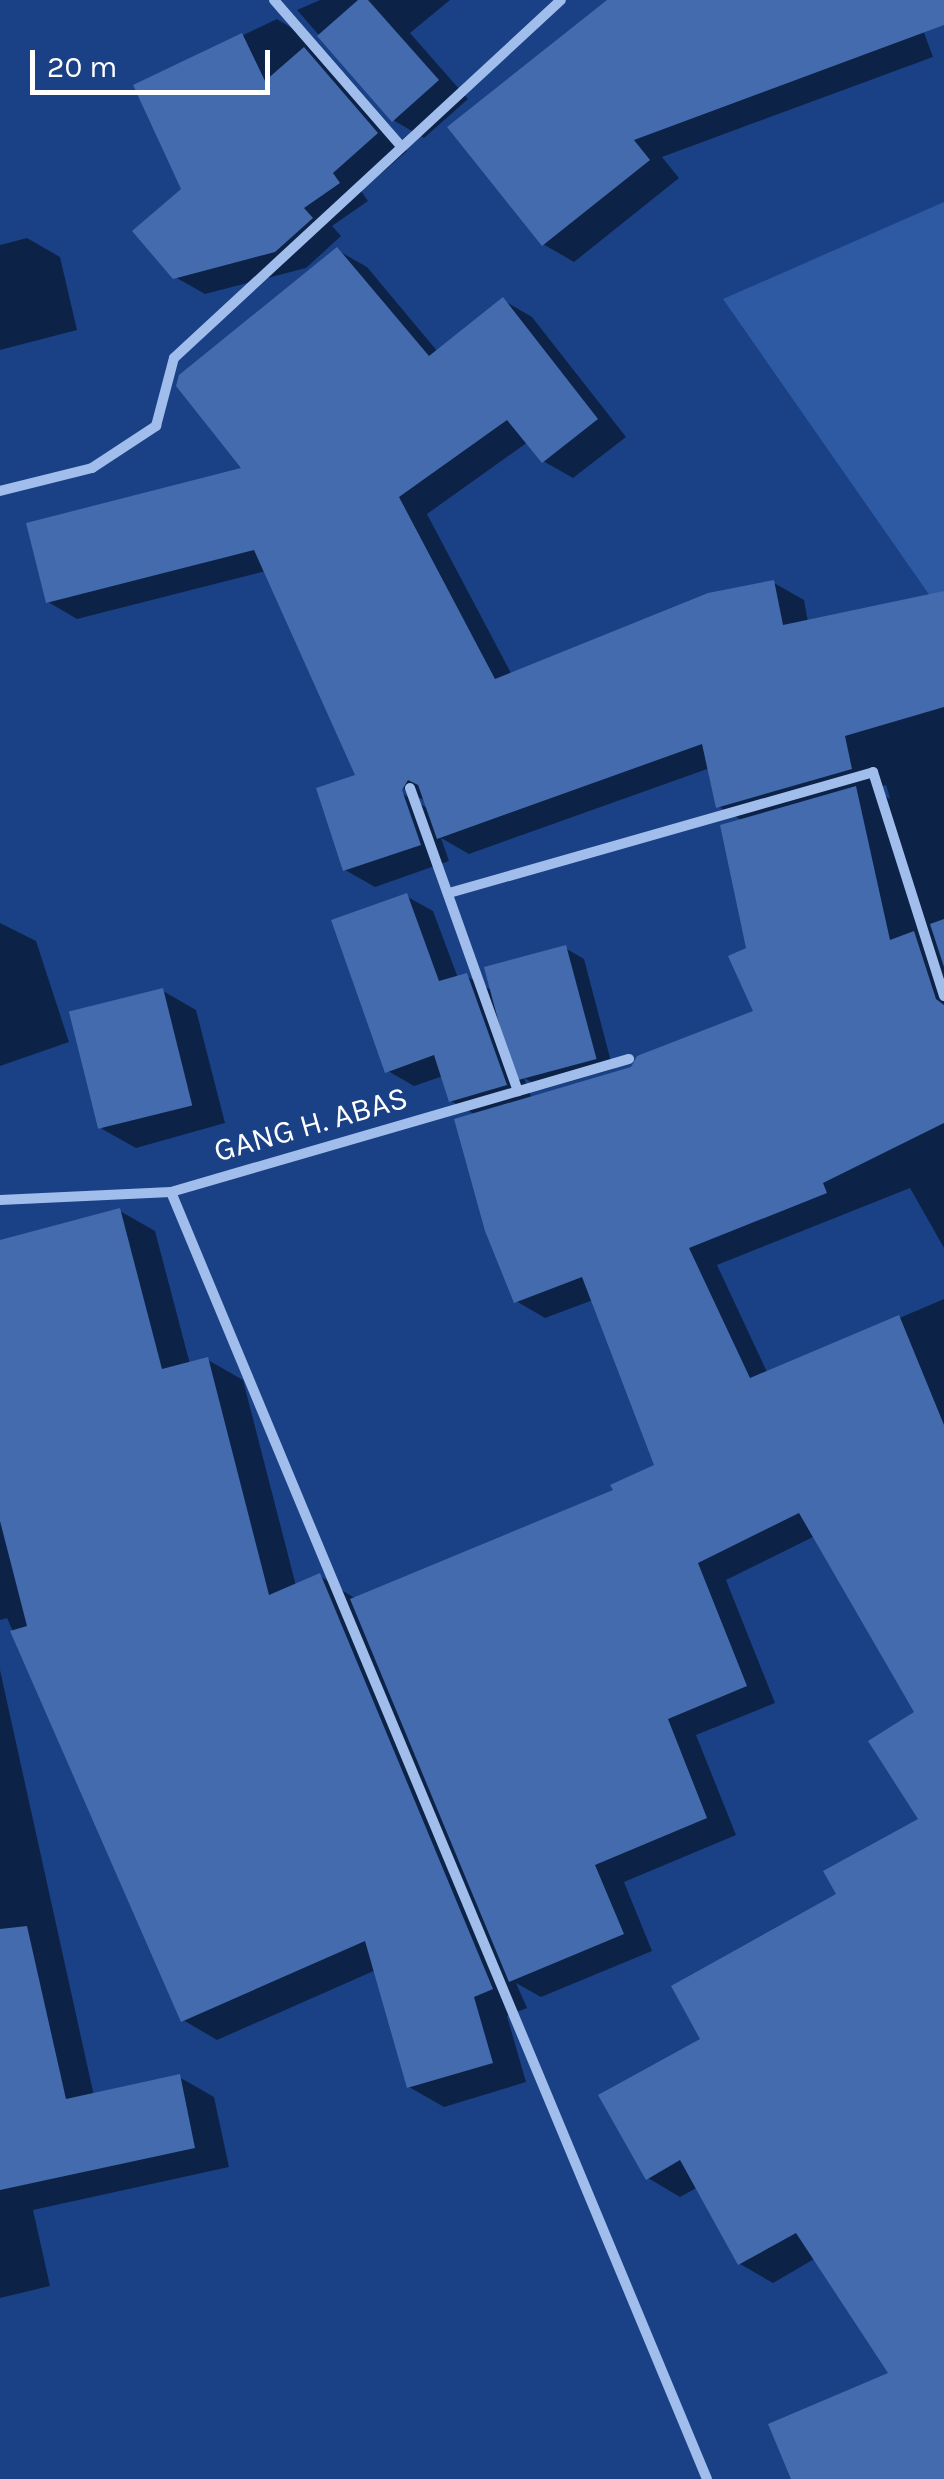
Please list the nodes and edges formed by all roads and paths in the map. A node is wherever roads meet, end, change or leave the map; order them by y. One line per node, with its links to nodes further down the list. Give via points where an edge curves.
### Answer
1 (274, 0): 3 (street)
2 (562, 0): 3 (street)
3 (401, 146): 4 (street, via 174,358 156,426 92,468)
4 (0, 490)
5 (410, 788): 6 (street)
6 (449, 893): 7 (street, via 873,772); 9 (street)
7 (944, 996)
8 (629, 1059): 9 (street, GANG H. ABAS)
9 (518, 1091): 10 (street, GANG H. ABAS)
10 (171, 1192): 11 (street, GANG H. ABAS); 12 (street)
11 (0, 1200)
12 (707, 2479)

